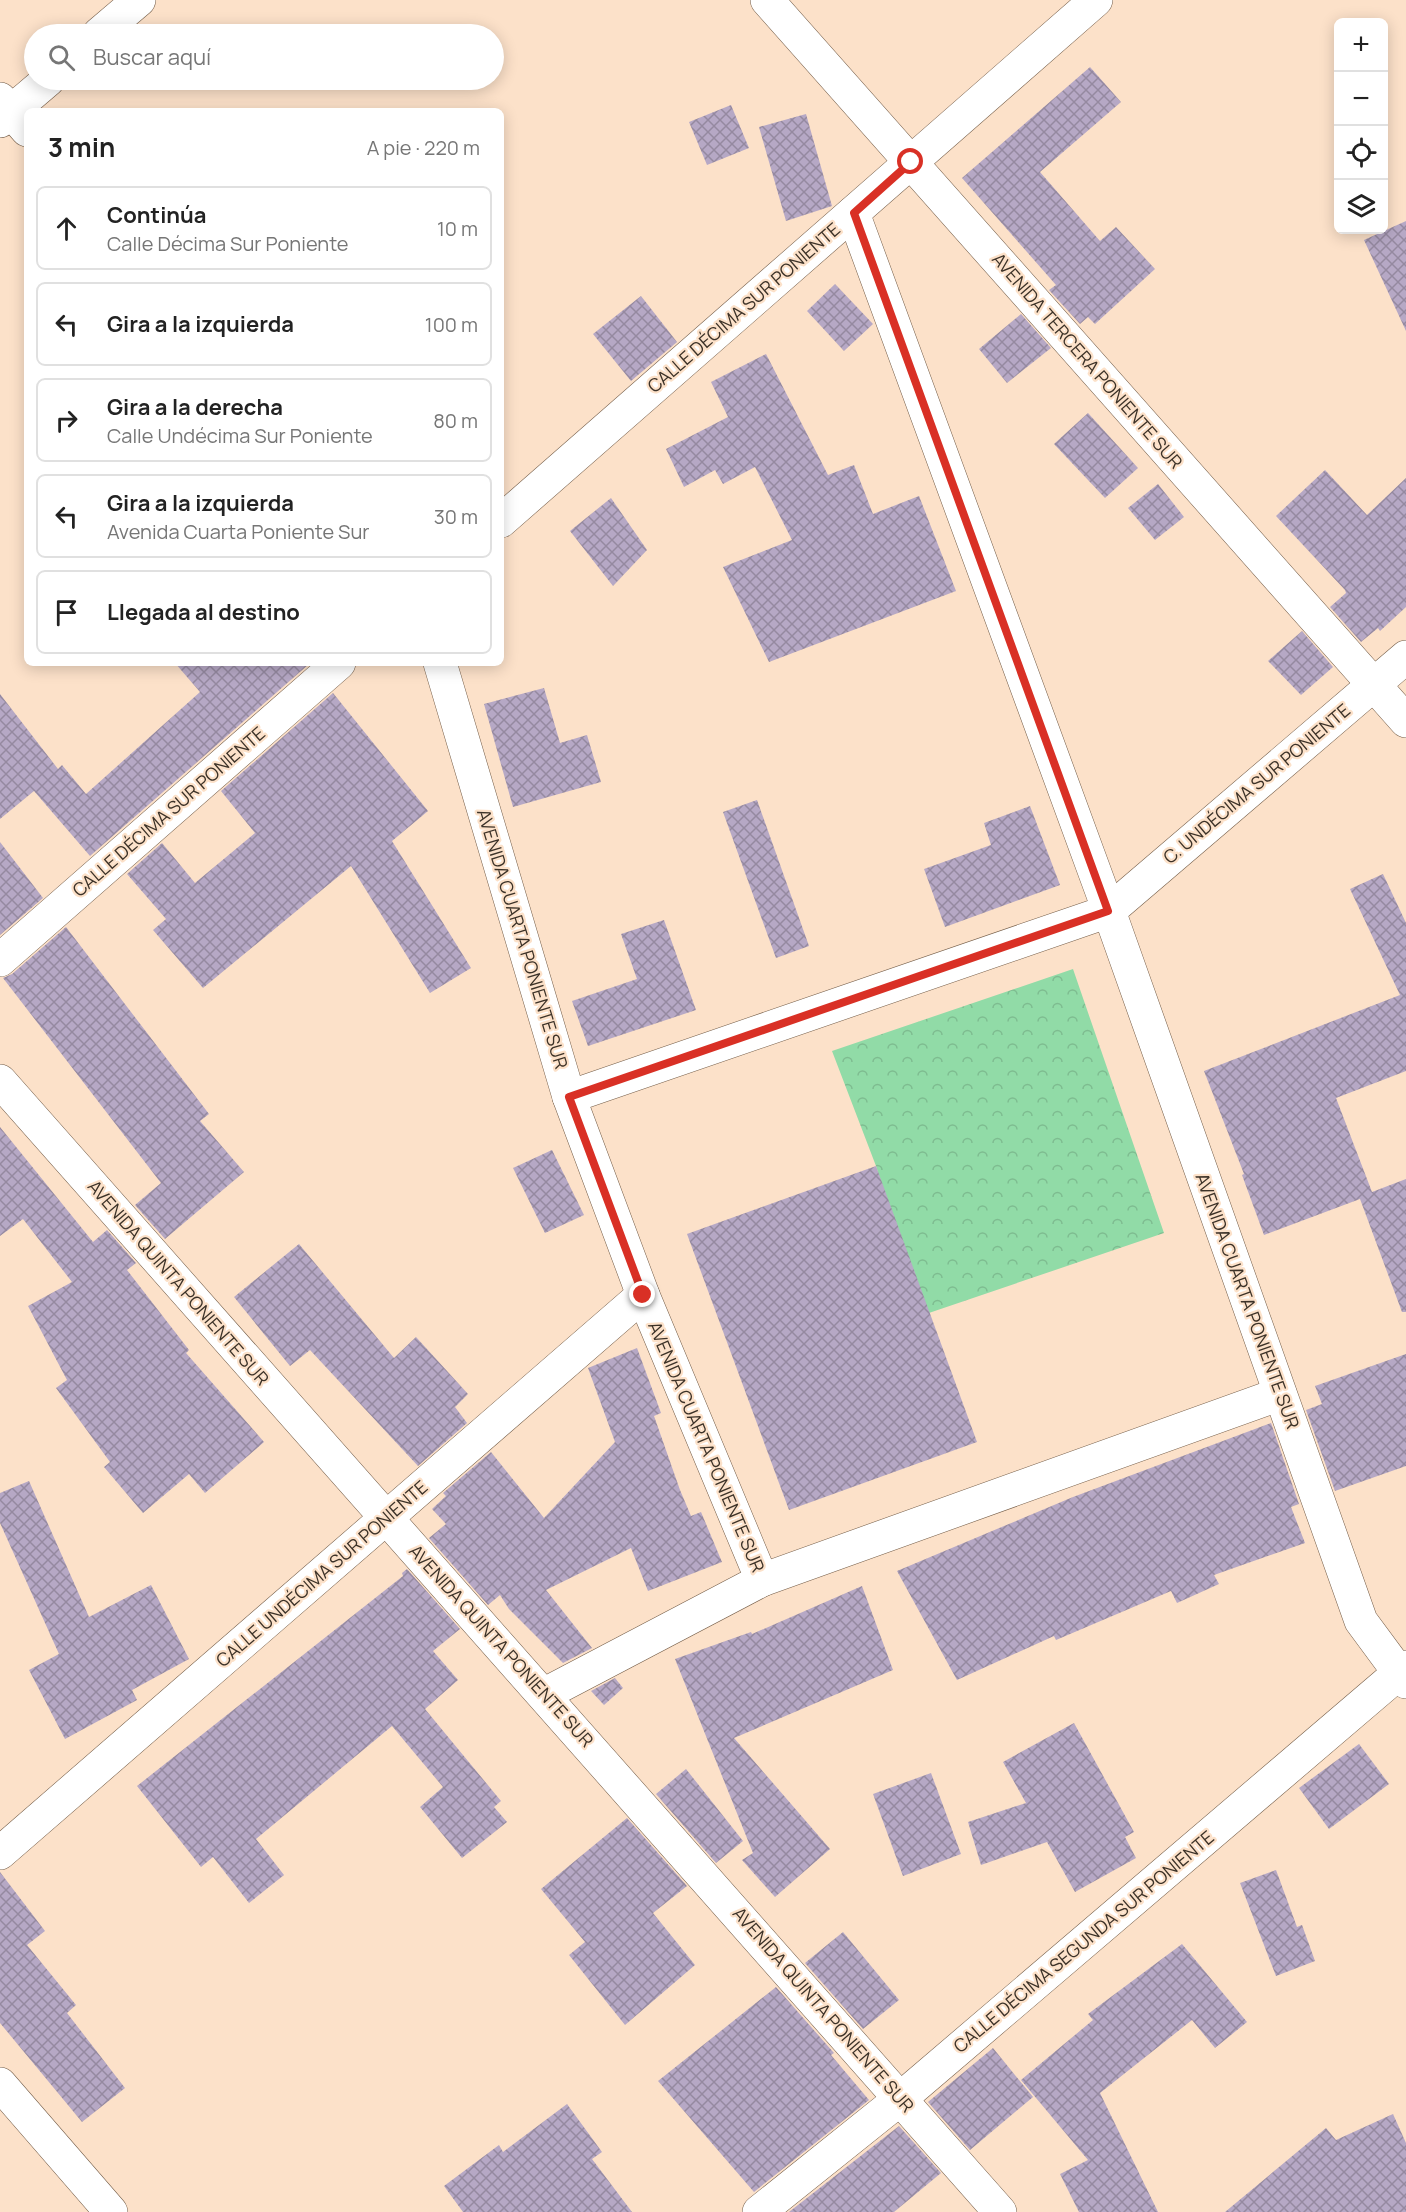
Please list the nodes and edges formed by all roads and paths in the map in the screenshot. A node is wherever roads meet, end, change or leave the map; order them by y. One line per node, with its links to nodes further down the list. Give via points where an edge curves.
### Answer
1 (139, 0): 4 (street)
2 (767, 0): 7 (street, AVENIDA TERCERA PONIENTE SUR)
3 (1096, 0): 7 (street, CALLE DÉCIMA SUR PONIENTE)
4 (111, 24)
5 (37, 90): 6 (street)
6 (9, 116)
7 (911, 162): 8 (street, CALLE DÉCIMA SUR PONIENTE); 13 (street, AVENIDA TERCERA PONIENTE SUR)
8 (854, 213): 9 (street, CALLE DÉCIMA SUR PONIENTE); 15 (street, AVENIDA CUARTA PONIENTE SUR)
9 (504, 518)
10 (1406, 657): 13 (street, C. UNDÉCIMA SUR PONIENTE)
11 (336, 666): 16 (street, CALLE DÉCIMA SUR PONIENTE)
12 (441, 666): 18 (street, AVENIDA CUARTA PONIENTE SUR)
13 (1374, 685): 14 (street, AVENIDA TERCERA PONIENTE SUR); 15 (street, C. UNDÉCIMA SUR PONIENTE)
14 (1406, 721)
15 (1108, 911): 18 (street); 20 (street, AVENIDA CUARTA PONIENTE SUR)
16 (0, 960)
17 (0, 1081): 21 (street, AVENIDA QUINTA PONIENTE SUR)
18 (569, 1097): 19 (street, AVENIDA CUARTA PONIENTE SUR)
19 (643, 1295): 21 (street, CALLE UNDÉCIMA SUR PONIENTE); 22 (street, AVENIDA CUARTA PONIENTE SUR)
20 (1280, 1394): 22 (street); 23 (street, AVENIDA CUARTA PONIENTE SUR, via 1361,1621)
21 (386, 1518): 24 (street, AVENIDA QUINTA PONIENTE SUR); 25 (street, CALLE UNDÉCIMA SUR PONIENTE)
22 (762, 1580): 24 (street)
23 (1404, 1674): 27 (street, CALLE DÉCIMA SEGUNDA SUR PONIENTE)
24 (545, 1694): 27 (street, AVENIDA QUINTA PONIENTE SUR)
25 (0, 1853)
26 (0, 2084): 28 (street)
27 (900, 2099): 29 (street, CALLE DÉCIMA SEGUNDA SUR PONIENTE); 30 (street, AVENIDA QUINTA PONIENTE SUR)
28 (111, 2212)
29 (759, 2212)
30 (1000, 2212)

